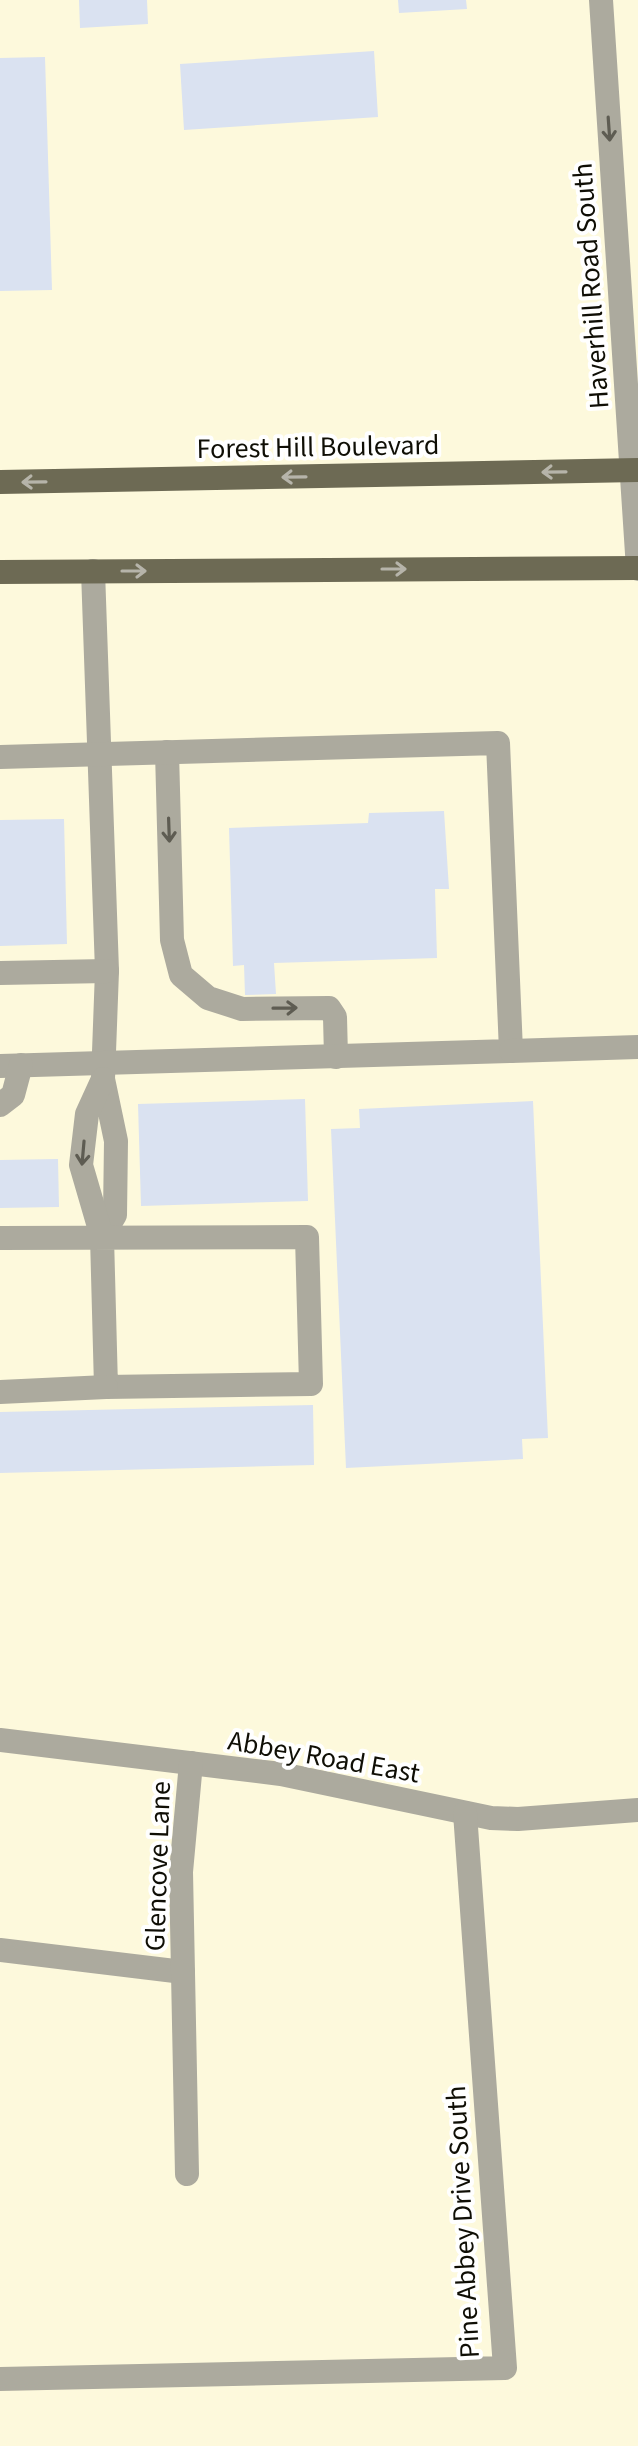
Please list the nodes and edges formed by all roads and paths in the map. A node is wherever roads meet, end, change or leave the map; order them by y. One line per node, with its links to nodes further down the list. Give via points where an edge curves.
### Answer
1 (601, 0): 2 (street, Haverhill Road South, one-way to 2)
2 (635, 470): 3 (main road, Forest Hill Boulevard, one-way to 3); 4 (street, Haverhill Road South)
3 (0, 482)
4 (638, 568): 5 (main road, one-way to 4)
5 (93, 571): 6 (main road); 8 (street)
6 (0, 572)
7 (167, 752): 8 (street); 13 (street, via 498,743); 14 (street, one-way to 14, via 172,940 181,975 208,998 242,1009 329,1008 335,1017)
8 (101, 754): 9 (street); 10 (street)
9 (0, 757)
10 (107, 971): 11 (street); 16 (street)
11 (0, 973)
12 (638, 1047): 13 (street)
13 (511, 1051): 14 (street)
14 (336, 1057): 16 (street)
15 (10, 1065): 16 (street); 17 (street, via 13,1095)
16 (103, 1071): 18 (street, via 116,1141 115,1215); 18 (street, one-way to 18, via 87,1114 81,1165)
17 (0, 1105)
18 (102, 1237): 19 (street); 20 (street); 20 (street, via 307,1237 311,1369 311,1384)
19 (0, 1238)
20 (106, 1387): 21 (street)
21 (0, 1392)
22 (0, 1740): 23 (street, Abbey Road East)
23 (191, 1763): 25 (street, Abbey Road East, via 281,1774); 27 (street, Glencove Lane, via 181,1872)
24 (638, 1810): 25 (street, Abbey Road East, via 518,1819)
25 (465, 1813): 29 (street, Pine Abbey Drive South, via 505,2368)
26 (0, 1950): 27 (street, Glencove Lane)
27 (183, 1972): 28 (street, Glencove Lane)
28 (187, 2174)
29 (0, 2379)

